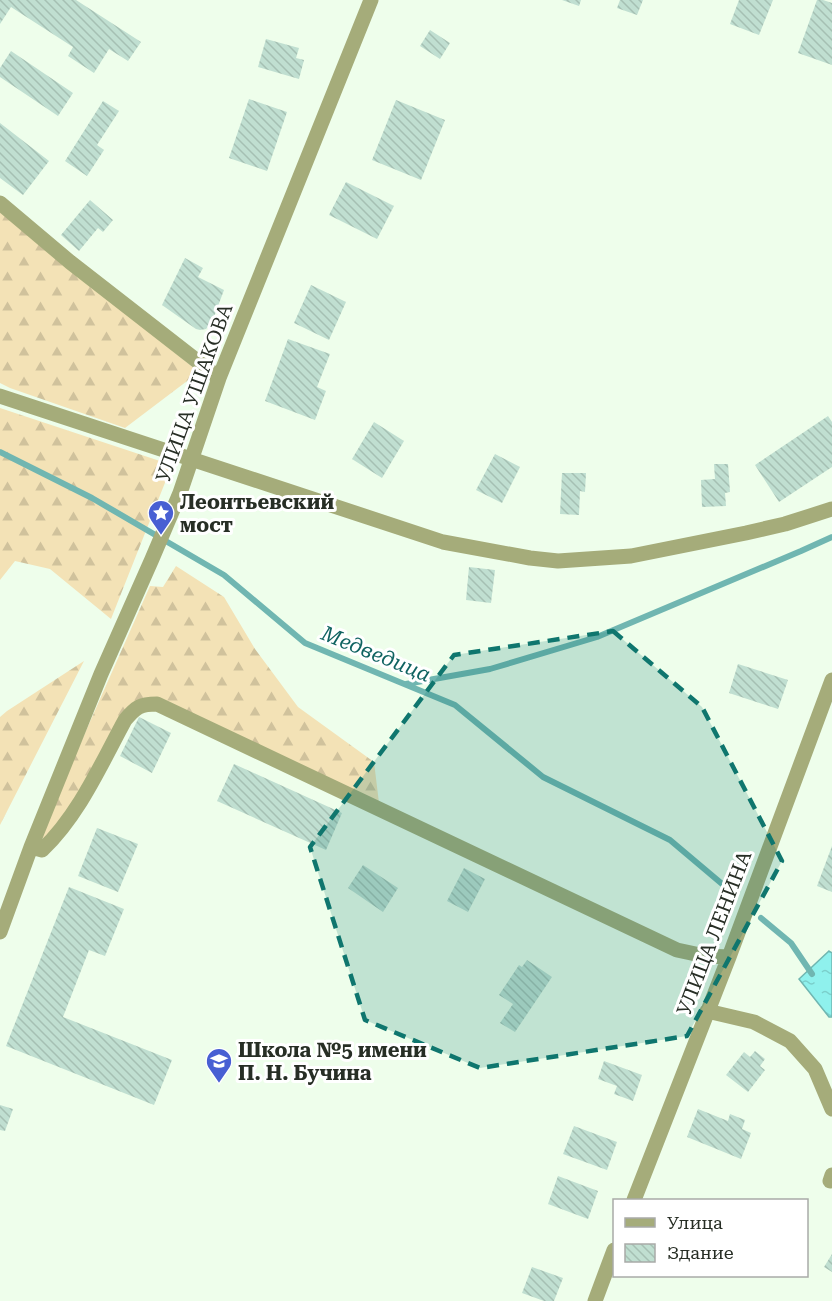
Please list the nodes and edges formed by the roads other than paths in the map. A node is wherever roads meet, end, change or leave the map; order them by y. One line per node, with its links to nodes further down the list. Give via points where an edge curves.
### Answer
1 (371, 0): 3 (street, УЛИЦА УШАКОВА)
2 (0, 202): 3 (street)
3 (219, 378): 5 (street, УЛИЦА УШАКОВА)
4 (0, 396): 5 (street)
5 (191, 460): 6 (street, via 443,542 558,561 632,556 785,524); 8 (street, УЛИЦА УШАКОВА)
6 (832, 509)
7 (832, 680): 10 (street, УЛИЦА ЛЕНИНА)
8 (31, 847): 9 (street, УЛИЦА УШАКОВА); 10 (street, via 42,850 72,816 135,708 157,704 677,950)
9 (0, 932)
10 (729, 957): 11 (street, УЛИЦА ЛЕНИНА)
11 (707, 1011): 12 (street, via 754,1022 790,1041 815,1069); 13 (street, УЛИЦА ЛЕНИНА)
12 (832, 1109)
13 (634, 1199)
14 (613, 1255): 15 (street)
15 (594, 1301)

